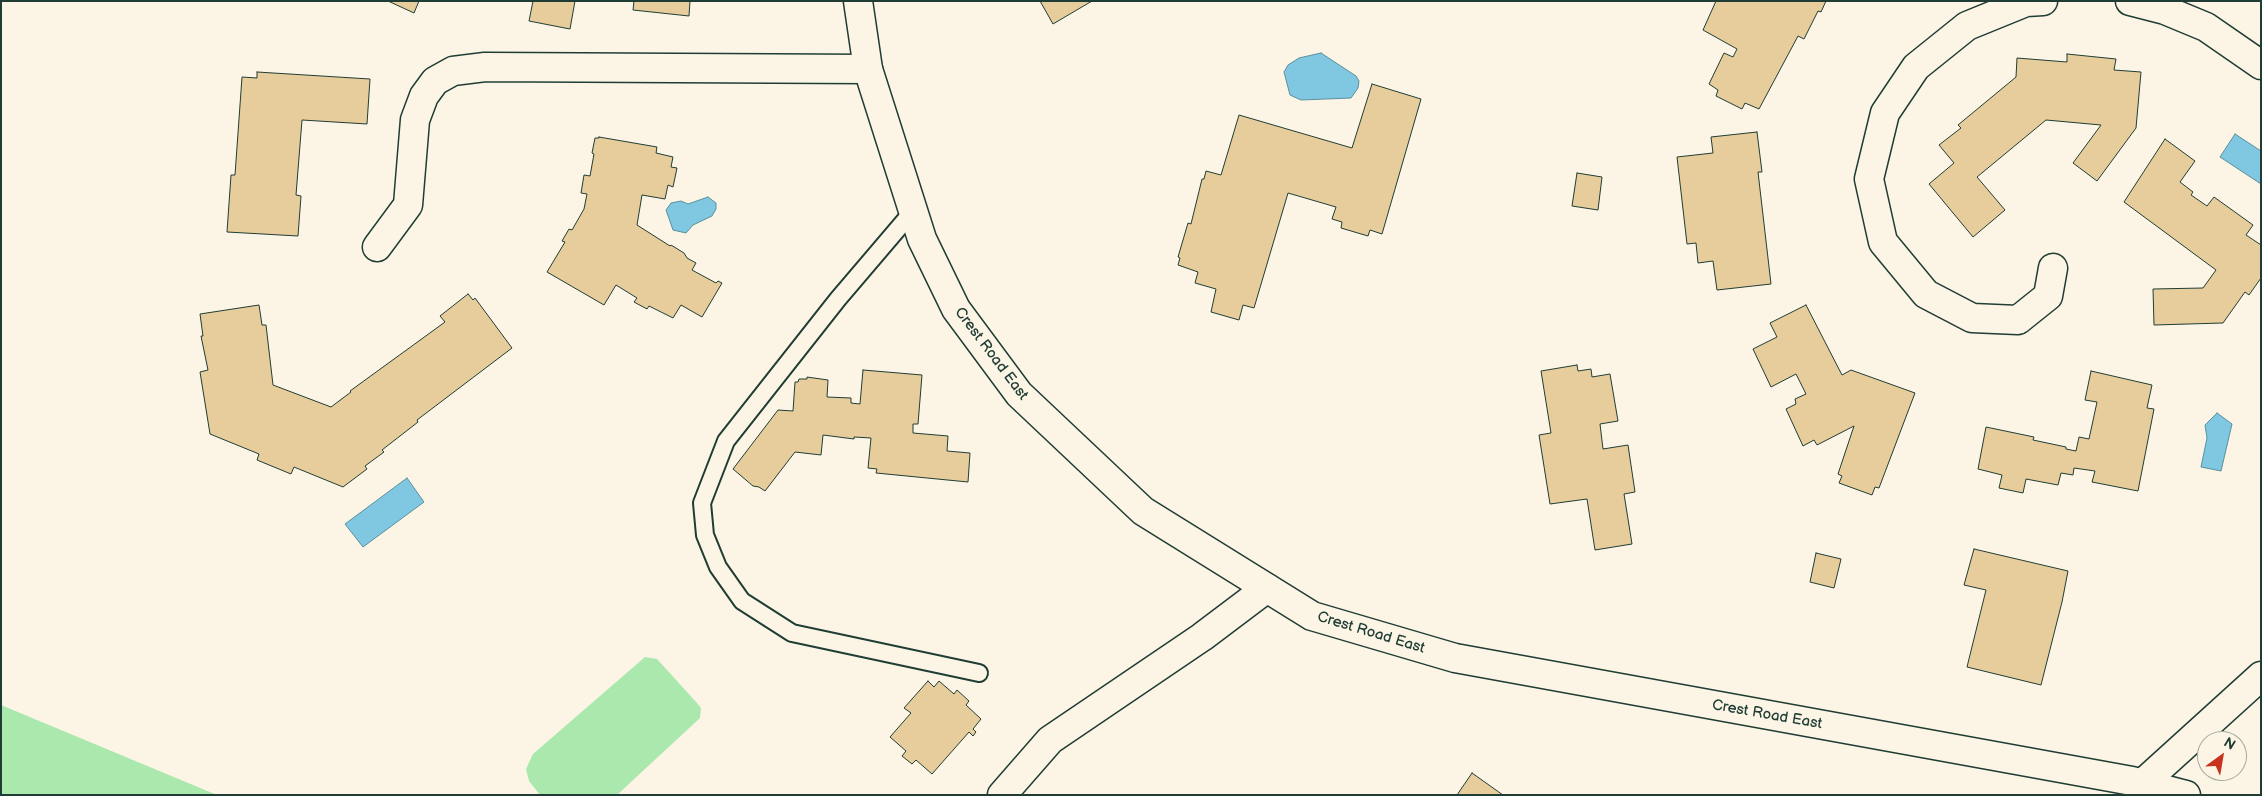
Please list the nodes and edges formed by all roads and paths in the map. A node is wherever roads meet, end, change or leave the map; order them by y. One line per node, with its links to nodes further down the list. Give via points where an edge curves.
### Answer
1 (858, 1): 5 (street, Crest Road East)
2 (2043, 1): 8 (street, via 2026,2 1967,26 1916,67 1885,113 1869,180 1883,242 1926,294 1972,318 2018,320 2048,296)
3 (2130, 1): 4 (street, via 2206,27)
4 (2261, 65)
5 (868, 69): 6 (street, Crest Road East); 7 (street, via 485,67 453,71 435,81 424,96 415,120 408,205)
6 (913, 210): 9 (street, Crest Road East, via 922,239 956,309 1019,394 1143,510); 10 (lane, via 726,441 702,503 706,535 718,567 742,601 792,633)
7 (377, 247)
8 (2053, 268)
9 (1267, 588): 12 (street, Crest Road East, via 1312,616 1455,658); 13 (street, via 1050,740)
10 (979, 673)
11 (2261, 676): 12 (street)
12 (2143, 783): 14 (street, Crest Road East)
13 (1002, 795)
14 (2186, 795)

